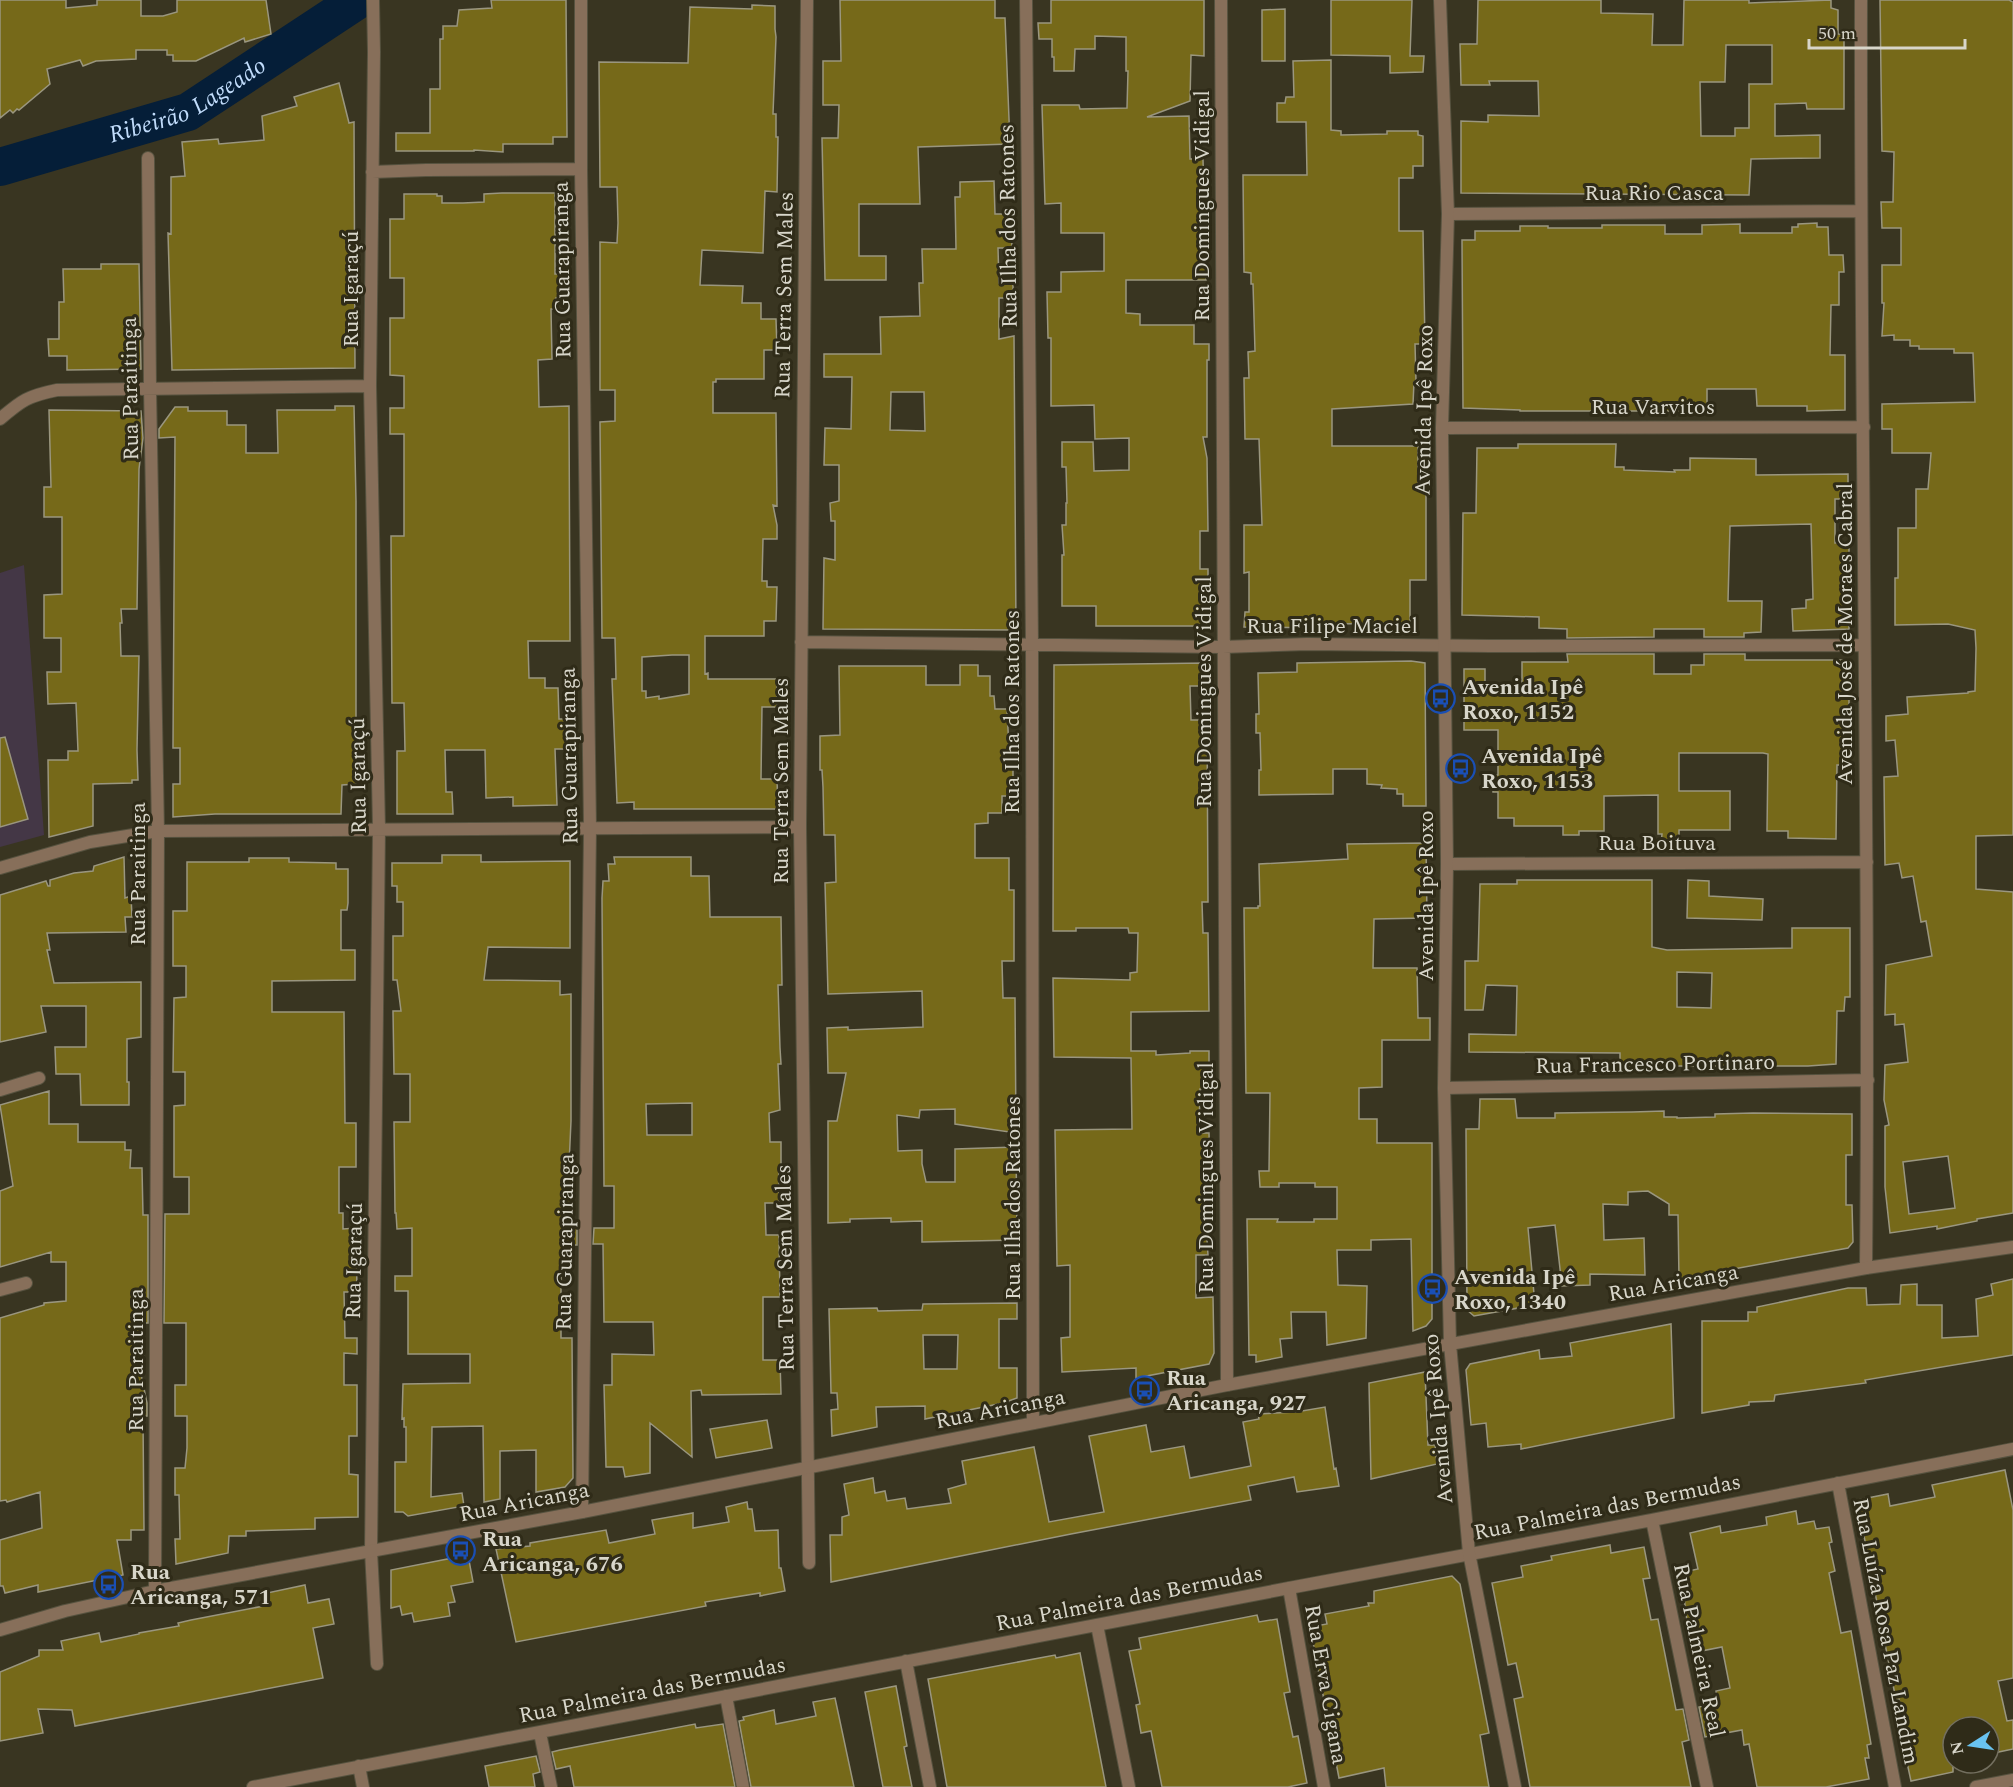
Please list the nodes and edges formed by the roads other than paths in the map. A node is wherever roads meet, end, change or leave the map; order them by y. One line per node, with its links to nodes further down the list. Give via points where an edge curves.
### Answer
1 (373, 0): 10 (street, Rua Igaraçú)
2 (581, 0): 9 (street, Rua Guarapiranga)
3 (807, 0): 18 (street, Rua Terra Sem Males)
4 (1026, 0): 19 (street, Rua Ilha dos Ratones)
5 (1221, 0): 22 (street, Rua Domingues Vidigal)
6 (1440, 0): 12 (street, Avenida Ipê Roxo)
7 (1861, 0): 11 (street, Avenida José de Moraes Cabral)
8 (148, 158): 14 (street, Rua Paraitinga)
9 (581, 170): 10 (street); 24 (street, Rua Guarapiranga)
10 (372, 172): 13 (street, Rua Igaraçú)
11 (1861, 211): 12 (street, Rua Rio Casca); 16 (street, Avenida José de Moraes Cabral)
12 (1448, 214): 17 (street, Avenida Ipê Roxo)
13 (370, 386): 14 (street); 25 (street, Rua Igaraçú)
14 (150, 388): 15 (street, via 33,395); 26 (street, Rua Paraitinga)
15 (0, 419)
16 (1864, 427): 17 (street, Rua Varvitos); 20 (street, Avenida José de Moraes Cabral)
17 (1442, 428): 21 (street, Avenida Ipê Roxo)
18 (801, 642): 19 (street, Rua Filipe Maciel); 23 (street, Rua Terra Sem Males)
19 (1032, 645): 22 (street, Rua Filipe Maciel); 40 (street, Rua Ilha dos Ratones)
20 (1864, 645): 21 (street, Rua Filipe Maciel); 27 (street, Avenida José de Moraes Cabral)
21 (1445, 646): 22 (street, Rua Filipe Maciel); 28 (street, Avenida Ipê Roxo)
22 (1223, 647): 39 (street, Rua Domingues Vidigal)
23 (800, 827): 24 (street); 42 (street, Rua Terra Sem Males)
24 (590, 828): 25 (street); 44 (street, Rua Guarapiranga)
25 (379, 829): 26 (street); 46 (street, Rua Igaraçú)
26 (159, 831): 29 (street, via 90,842); 50 (street, Rua Paraitinga)
27 (1867, 862): 28 (street, Rua Boituva); 31 (street, Avenida José de Moraes Cabral)
28 (1447, 864): 32 (street, Avenida Ipê Roxo)
29 (0, 868)
30 (39, 1078): 33 (street)
31 (1868, 1080): 32 (street, Rua Francesco Portinaro); 35 (street, Avenida José de Moraes Cabral)
32 (1444, 1088): 38 (street, Avenida Ipê Roxo)
33 (0, 1090)
34 (2013, 1247): 35 (street, Rua Aricanga)
35 (1866, 1268): 38 (street, Rua Aricanga)
36 (26, 1283): 37 (street)
37 (0, 1290)
38 (1450, 1344): 39 (street, Rua Aricanga); 47 (street, Avenida Ipê Roxo)
39 (1227, 1384): 40 (street, Rua Aricanga)
40 (1033, 1423): 42 (street, Rua Aricanga)
41 (2013, 1449): 43 (street, Rua Palmeira das Bermudas)
42 (807, 1466): 44 (street, Rua Aricanga); 48 (street, Rua Terra Sem Males)
43 (1838, 1483): 45 (street, Rua Palmeira das Bermudas); 68 (street, Rua Luíza Rosa Paz Landim)
44 (582, 1512): 46 (street, Rua Aricanga)
45 (1652, 1520): 47 (street, Rua Palmeira das Bermudas); 67 (street, Rua Palmeira Real)
46 (371, 1551): 50 (street, Rua Aricanga); 54 (street, Rua Igaraçú)
47 (1469, 1553): 49 (street, Rua Palmeira das Bermudas); 66 (street, Avenida Ipê Roxo)
48 (809, 1563)
49 (1288, 1588): 51 (street, Rua Palmeira das Bermudas); 65 (street, Rua Erva Cigana)
50 (155, 1591): 52 (street, Rua Aricanga)
51 (1097, 1625): 53 (street, Rua Palmeira das Bermudas); 64 (street)
52 (0, 1630)
53 (906, 1661): 55 (street, Rua Palmeira das Bermudas); 63 (street)
54 (377, 1664)
55 (726, 1696): 56 (street, Rua Palmeira das Bermudas); 62 (street)
56 (540, 1733): 57 (street, Rua Palmeira das Bermudas); 61 (street)
57 (359, 1766): 59 (street, Rua Palmeira das Bermudas); 60 (street)
58 (2013, 1780): 69 (street)
59 (253, 1787)
60 (363, 1787)
61 (550, 1787)
62 (743, 1787)
63 (930, 1787)
64 (1129, 1787)
65 (1324, 1787)
66 (1515, 1787)
67 (1707, 1787)
68 (1895, 1787)
69 (1976, 1787)

